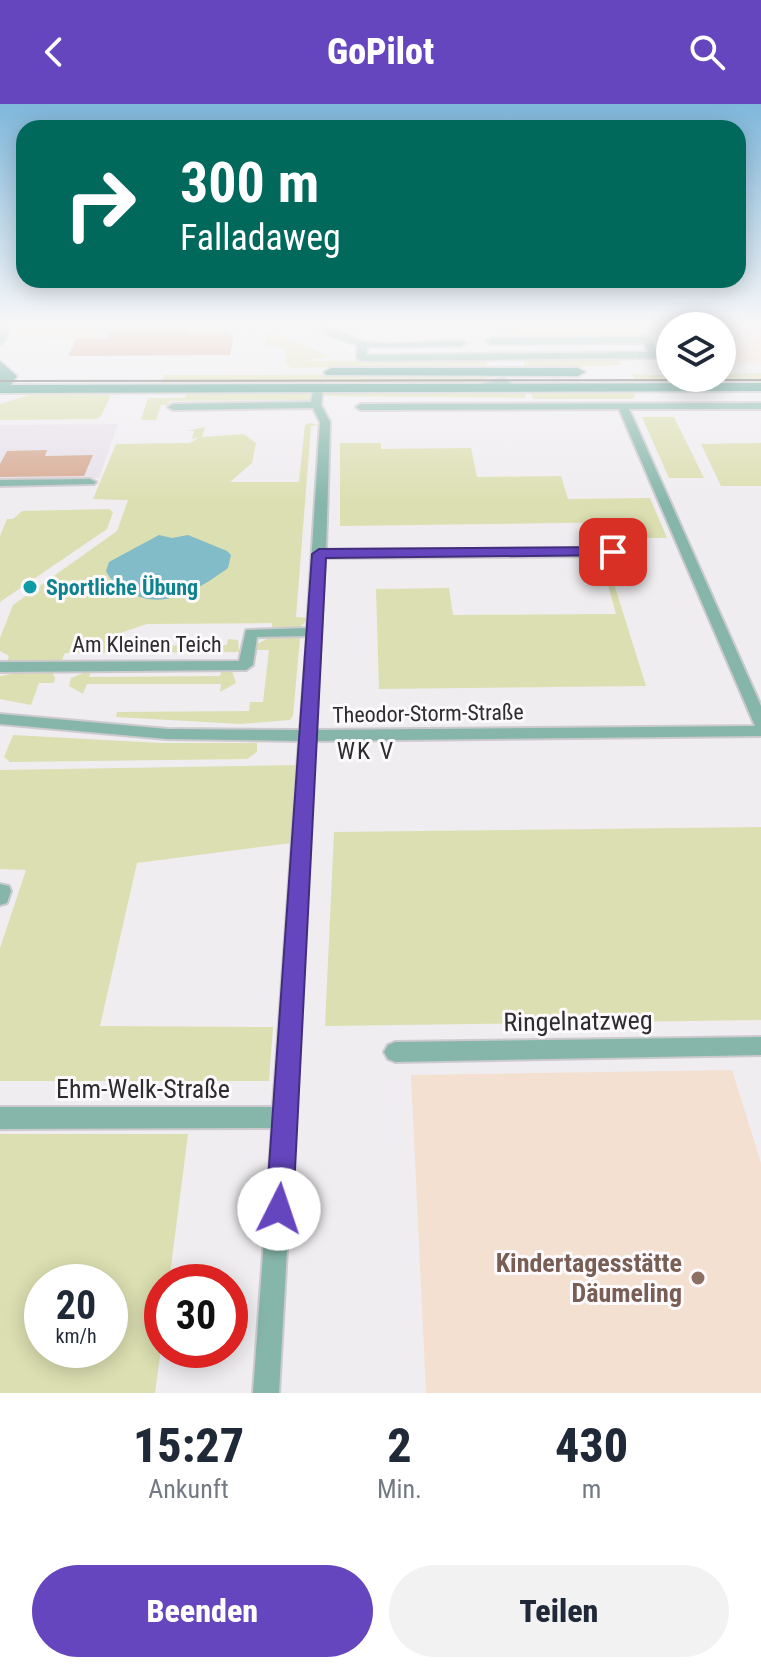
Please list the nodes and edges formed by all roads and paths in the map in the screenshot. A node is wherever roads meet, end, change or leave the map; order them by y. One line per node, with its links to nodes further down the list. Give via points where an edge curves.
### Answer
1 (474, 383): 3 (main road, via 449,390)
2 (679, 383): 4 (main road)
3 (318, 387): 5 (main road); 6 (street)
4 (761, 387)
5 (0, 388)
6 (316, 405): 9 (street); 14 (street, via 325,422)
7 (622, 405): 8 (street); 10 (street); 18 (street)
8 (761, 406)
9 (173, 407)
10 (361, 407)
11 (90, 482): 12 (street)
12 (0, 483)
13 (620, 552): 14 (street)
14 (319, 554): 15 (street)
15 (315, 632): 16 (street, Am Kleinen Teich, via 251,633 246,665); 20 (street)
16 (0, 667)
17 (0, 719): 20 (street, Theodor-Storm-Straße, via 167,734)
18 (761, 723)
19 (761, 731): 20 (street, Theodor-Storm-Straße)
20 (308, 736): 23 (street)
21 (761, 1046): 22 (street, Ringelnatzweg)
22 (395, 1052)
23 (286, 1117): 24 (street, Ehm-Welk-Straße); 25 (street)
24 (0, 1118)
25 (266, 1393)

